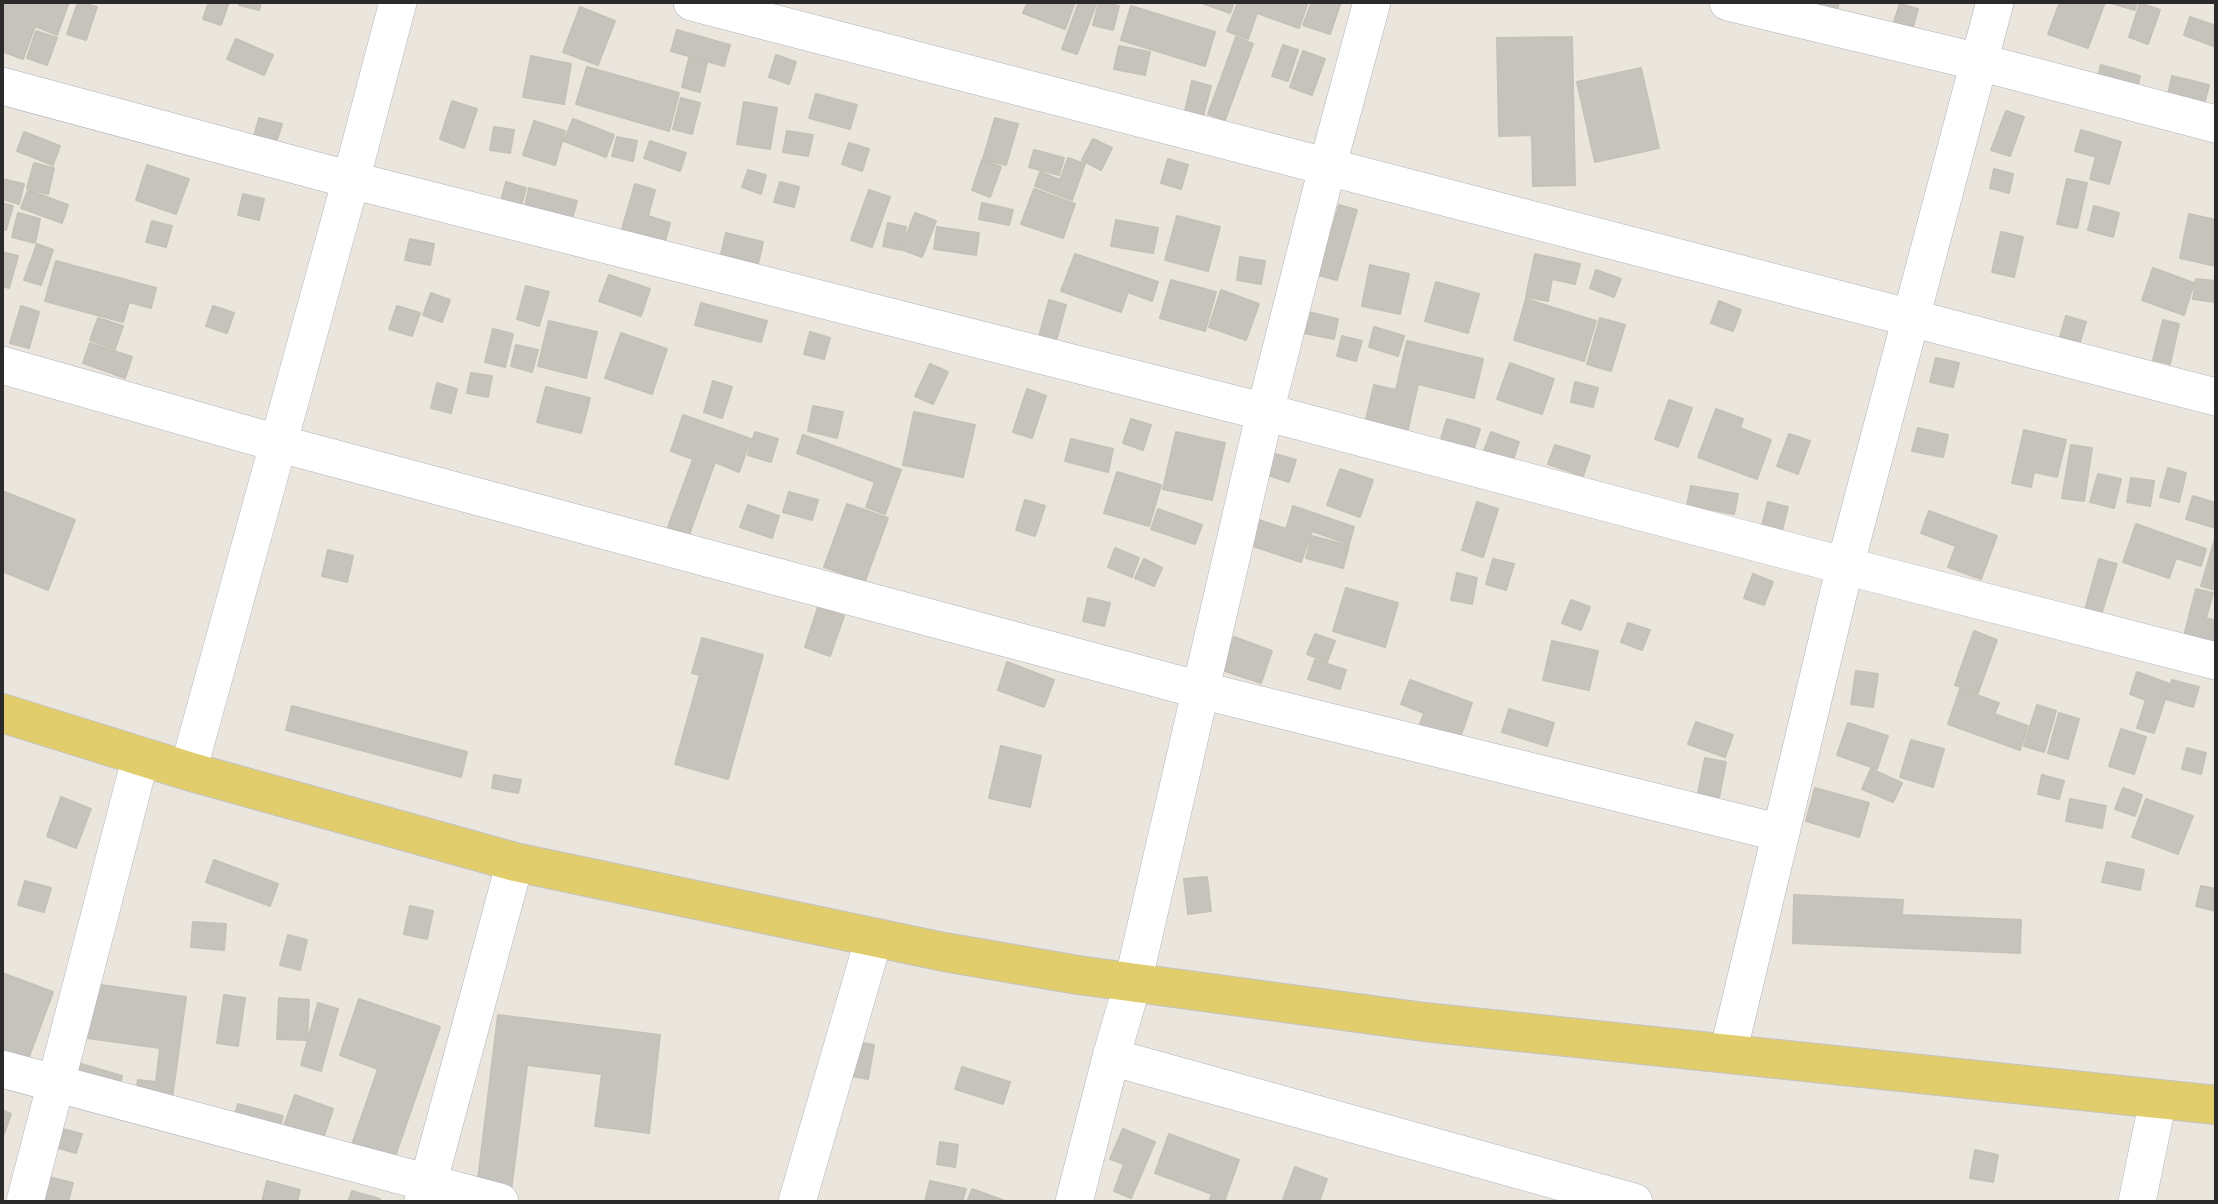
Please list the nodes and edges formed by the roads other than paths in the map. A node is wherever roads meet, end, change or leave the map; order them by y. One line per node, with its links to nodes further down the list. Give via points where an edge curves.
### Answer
1 (398, 2): 10 (street)
2 (692, 2): 9 (street)
3 (1372, 2): 9 (street)
4 (1728, 2): 6 (street)
5 (1995, 2): 6 (street)
6 (1979, 62): 8 (street); 11 (street)
7 (2, 86): 10 (street)
8 (2216, 124)
9 (1327, 168): 11 (street); 14 (street)
10 (351, 180): 14 (street); 15 (street)
11 (1910, 319): 13 (street); 16 (street)
12 (2, 365): 15 (street)
13 (2216, 397)
14 (1265, 412): 16 (street); 18 (street)
15 (277, 443): 18 (street); 21 (street)
16 (1845, 566): 17 (street); 22 (street)
17 (2216, 661)
18 (1200, 690): 22 (street); 25 (street)
19 (2, 713): 20 (main road)
20 (141, 756): 21 (main road); 29 (street)
21 (188, 771): 23 (main road)
22 (1781, 833): 26 (street)
23 (516, 862): 24 (main road); 32 (street)
24 (874, 938): 25 (main road); 35 (street)
25 (1133, 982): 26 (main road, via 1424,1022); 27 (street)
26 (1728, 1053): 30 (main road)
27 (1111, 1057): 36 (street); 37 (street)
28 (2, 1069): 29 (street)
29 (56, 1083): 32 (street); 33 (street)
30 (2158, 1100): 31 (main road); 38 (street)
31 (2216, 1105)
32 (425, 1193): 34 (street)
33 (25, 1202)
34 (500, 1202)
35 (797, 1202)
36 (1074, 1202)
37 (1630, 1202)
38 (2137, 1202)

